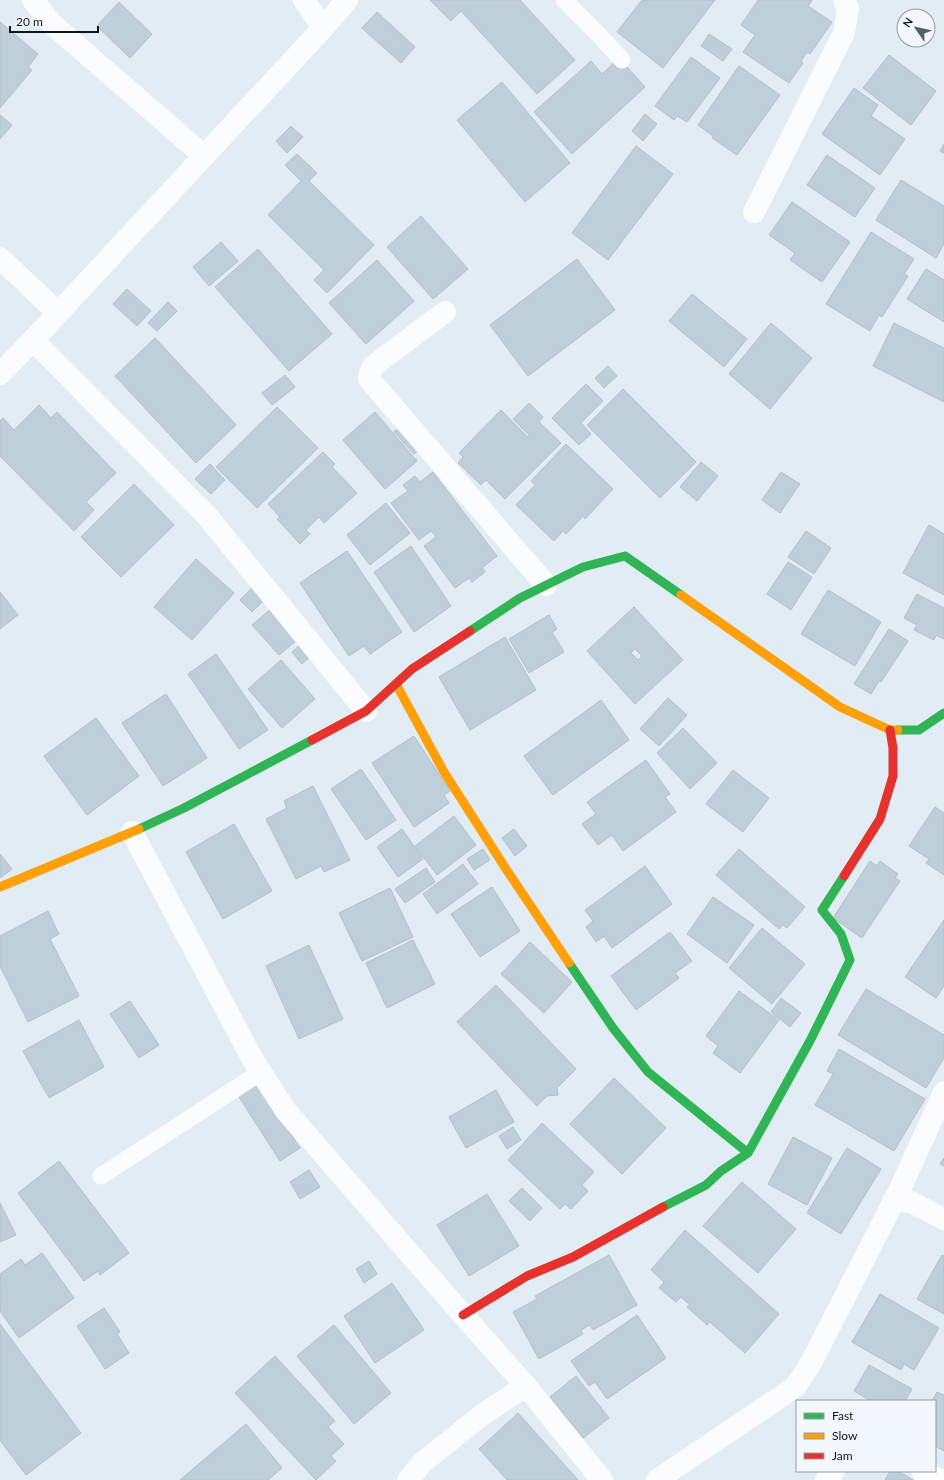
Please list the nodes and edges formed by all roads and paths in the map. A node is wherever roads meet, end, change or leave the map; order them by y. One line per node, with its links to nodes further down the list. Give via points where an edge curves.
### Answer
1 (33, 0): 8 (street, via 51,24)
2 (304, 0): 6 (street)
3 (347, 0): 6 (street)
4 (564, 0): 7 (lane)
5 (844, 0): 9 (street, via 848,8 844,32)
6 (322, 28): 8 (street)
7 (622, 60)
8 (204, 156): 12 (street)
9 (754, 212)
10 (0, 258): 12 (street)
11 (445, 312): 15 (street, via 373,366 369,379)
12 (58, 313): 13 (street)
13 (33, 340): 14 (street); 17 (street, via 207,516)
14 (0, 374)
15 (546, 585): 16 (street, via 520,598 412,669); 19 (street, via 583,567 626,556 840,707)
16 (396, 684): 17 (street); 24 (street, via 444,772 612,1028 648,1072)
17 (366, 711): 20 (street, via 184,808)
18 (944, 713): 19 (street, via 919,730)
19 (890, 730): 24 (street, via 893,776 880,819 822,910 841,934 850,960 811,1039)
20 (132, 832): 21 (street); 22 (street)
21 (0, 887)
22 (261, 1072): 25 (lane); 28 (street, via 286,1111)
23 (944, 1092): 26 (street)
24 (748, 1153): 28 (street, via 721,1171 706,1185 573,1257 527,1276)
25 (101, 1176)
26 (902, 1197): 27 (street); 30 (street, via 811,1363)
27 (944, 1219)
28 (463, 1315): 29 (street)
29 (526, 1386): 33 (street, via 482,1415 422,1463); 34 (street)
30 (800, 1394): 35 (street)
31 (833, 1472): 36 (street)
32 (924, 1472): 37 (street)
33 (408, 1480)
34 (602, 1480)
35 (657, 1480)
36 (826, 1480)
37 (940, 1480)

